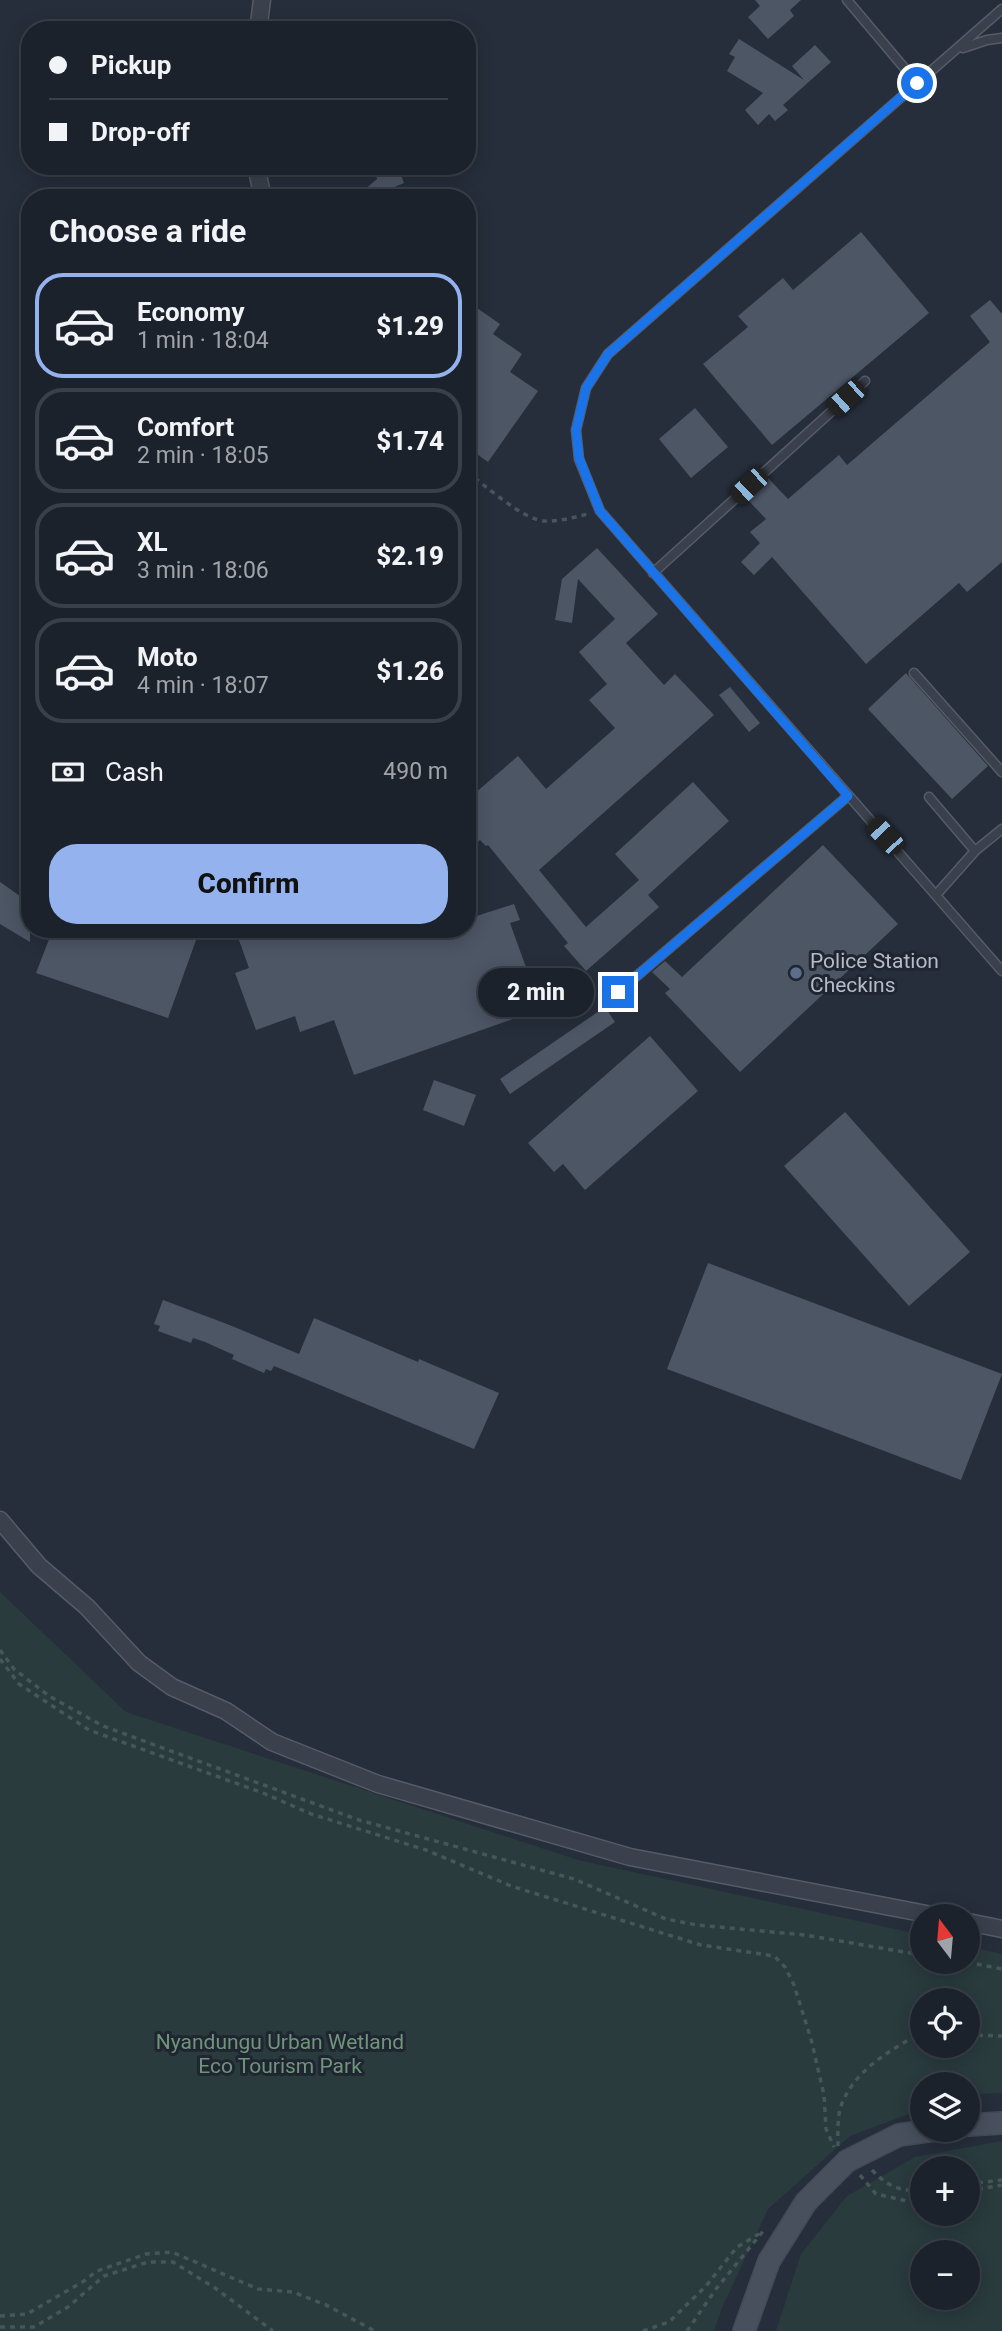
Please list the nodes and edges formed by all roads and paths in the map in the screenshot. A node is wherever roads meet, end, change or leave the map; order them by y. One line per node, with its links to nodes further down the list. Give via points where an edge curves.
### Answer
1 (262, 0): 4 (street)
2 (847, 0): 7 (lane)
3 (1002, 9): 6 (lane)
4 (259, 21)
5 (1002, 38): 6 (lane)
6 (957, 50): 7 (lane)
7 (917, 83): 10 (lane, via 608,354 586,388 576,430 579,458)
8 (865, 381): 11 (lane)
9 (476, 479): 10 (path, via 526,515 542,521)
10 (600, 511): 11 (lane)
11 (653, 573): 14 (lane)
12 (915, 673): 13 (lane)
13 (1002, 772)
14 (848, 796): 18 (lane); 20 (lane)
15 (929, 797): 17 (lane)
16 (1002, 829): 17 (lane)
17 (975, 851): 18 (lane)
18 (936, 895): 19 (lane)
19 (1002, 971)
20 (618, 992)
21 (0, 1520): 24 (street, via 39,1566 87,1606 139,1663 172,1687 226,1711 272,1742 378,1784 630,1857)
22 (0, 1650): 27 (path, via 14,1669 50,1696 103,1726 359,1819 574,1879 666,1919)
23 (0, 1659): 32 (path, via 19,1684 89,1730 311,1814 426,1850 511,1886 701,1945 774,1956 785,1967 797,1995 824,2095 825,2129 838,2154 841,2107 859,2077)
24 (910, 1911)
25 (980, 1924): 26 (street)
26 (1002, 1929)
27 (910, 1953)
28 (980, 1965): 29 (path)
29 (1002, 1969)
30 (980, 2035): 31 (path)
31 (1002, 2036)
32 (910, 2039)
33 (1002, 2123): 34 (main road)
34 (980, 2124)
35 (910, 2133): 36 (main road)
36 (853, 2158): 41 (path, via 884,2183); 42 (path, via 876,2193); 49 (main road, via 806,2202 769,2261)
37 (1002, 2179): 38 (path)
38 (980, 2182)
39 (1002, 2185): 40 (path)
40 (980, 2189)
41 (910, 2191)
42 (910, 2201)
43 (0, 2316): 46 (path, via 27,2314 97,2271 146,2254 172,2252 258,2289 293,2292)
44 (0, 2327): 45 (path, via 34,2327 68,2307 104,2276 148,2263 173,2262)
45 (273, 2331)
46 (375, 2331)
47 (643, 2331): 48 (path, via 669,2322 737,2247 763,2231)
48 (687, 2331)
49 (744, 2331)

